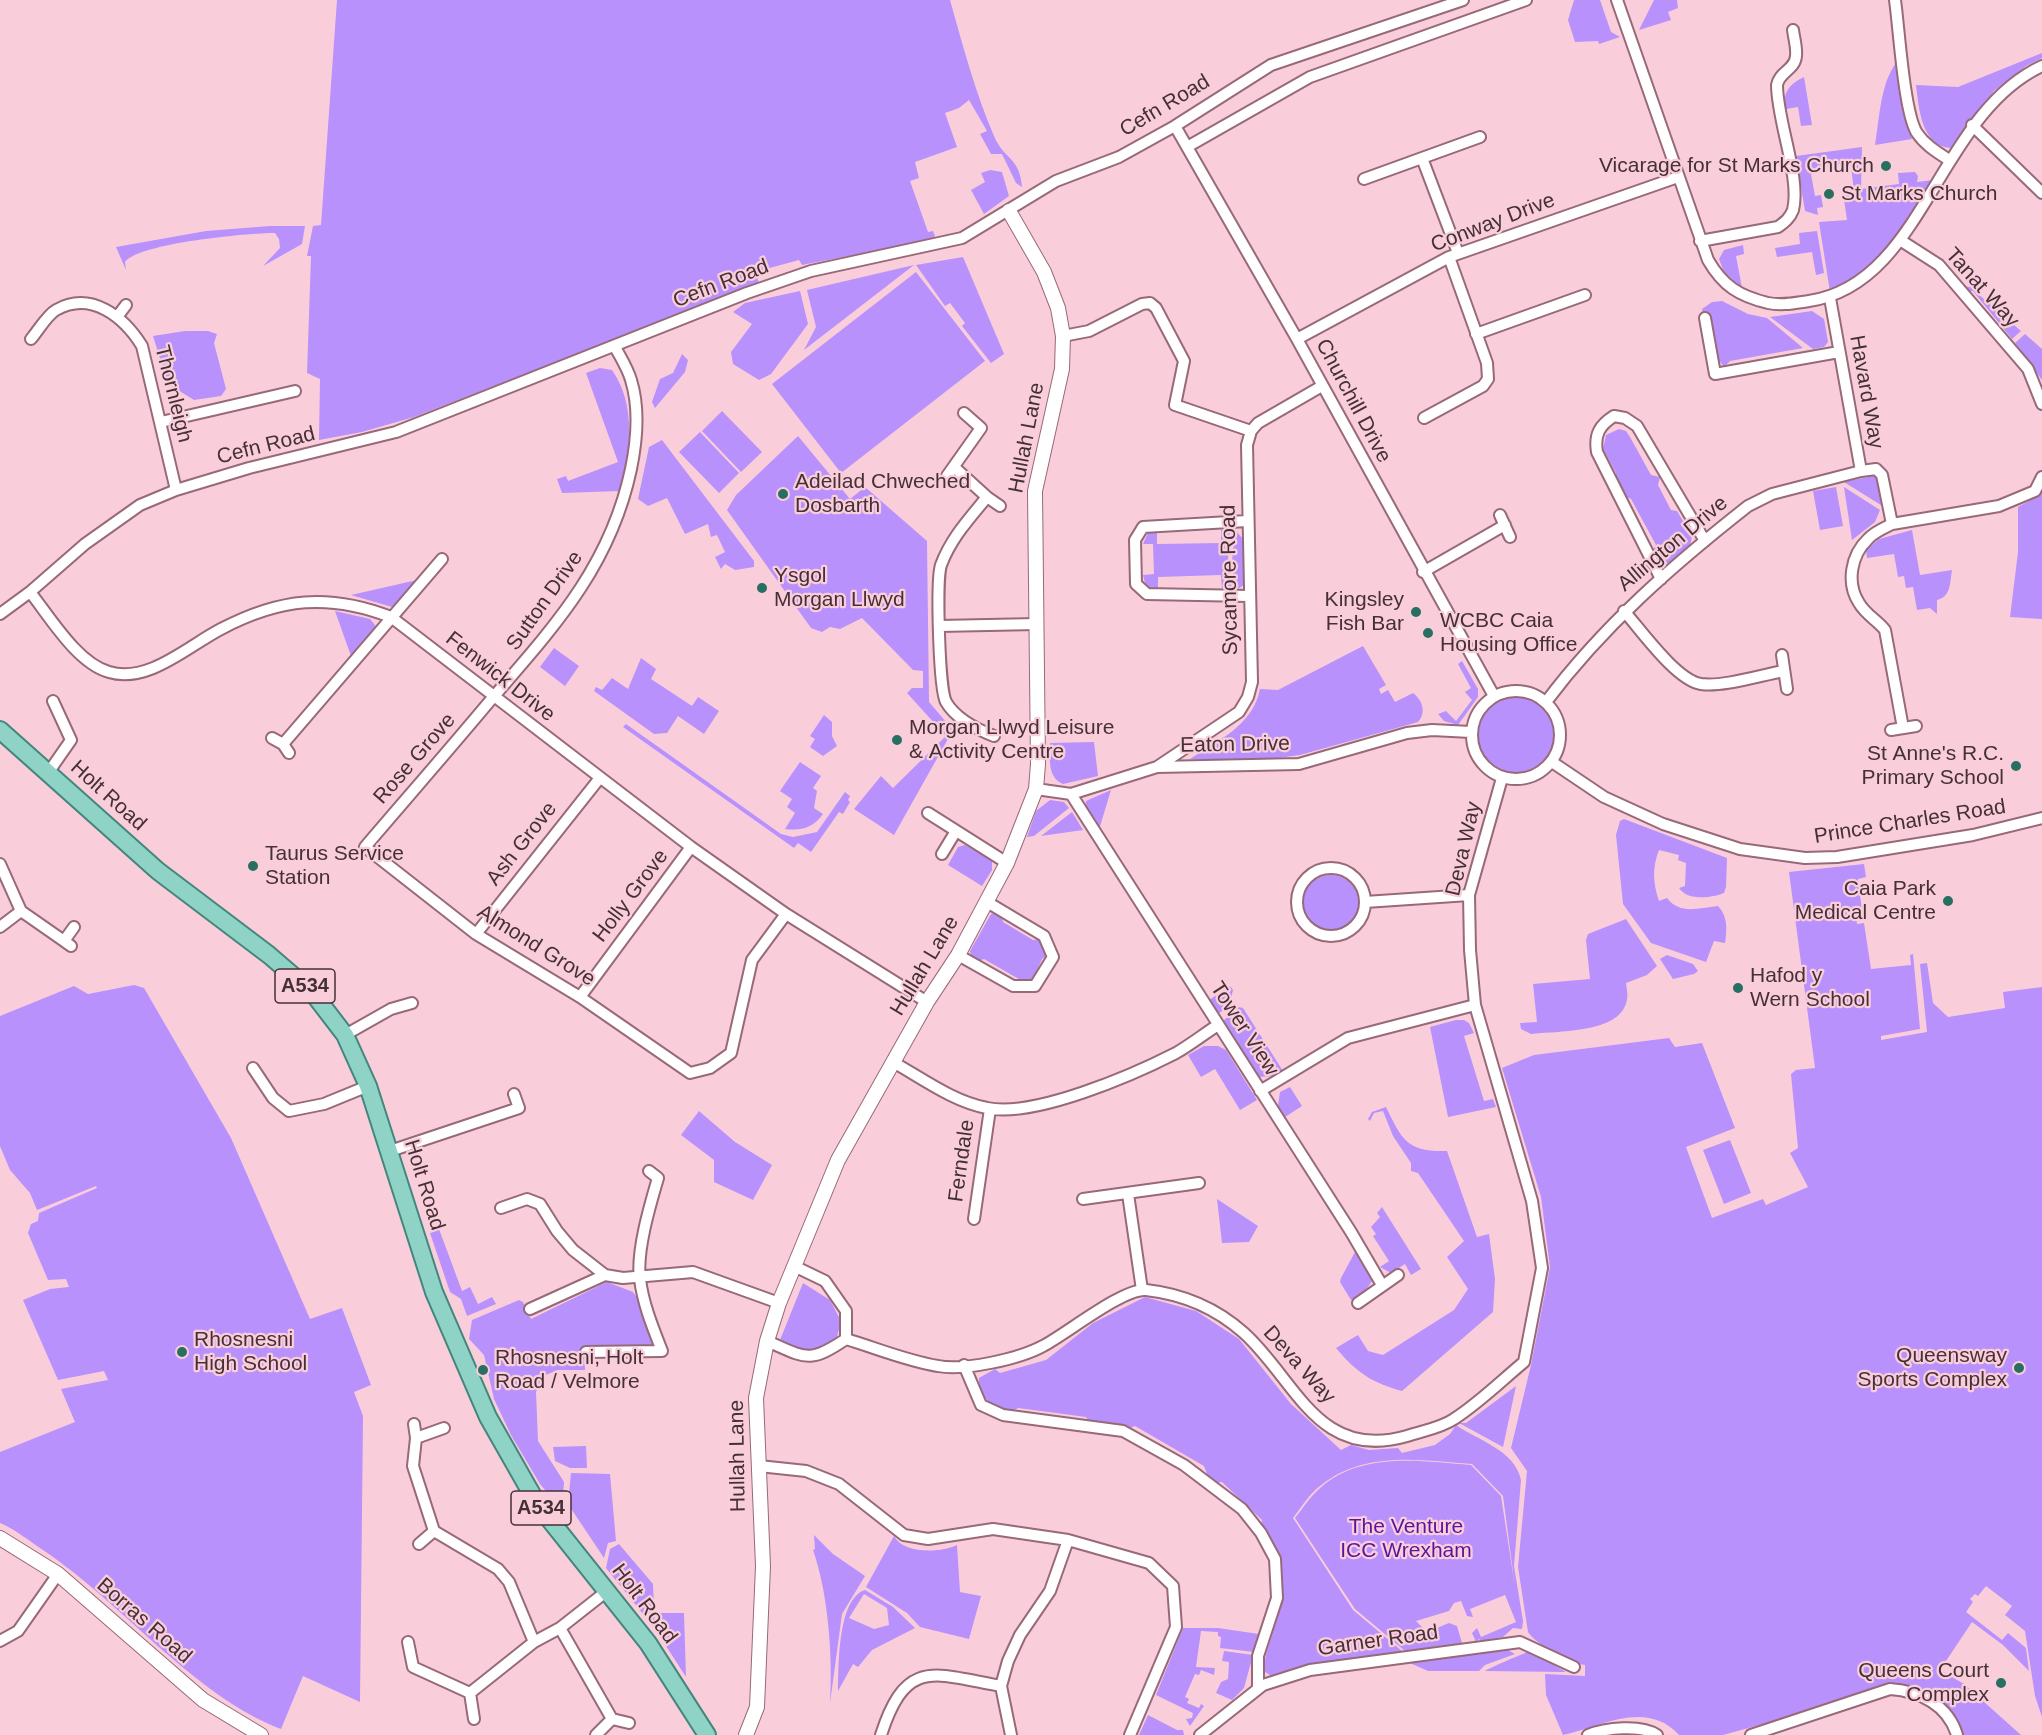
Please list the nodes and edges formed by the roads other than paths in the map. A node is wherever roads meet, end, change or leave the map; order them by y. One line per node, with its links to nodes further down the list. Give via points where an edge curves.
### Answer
1 (1463, 0): 8 (street, Cefn Road, via 1271,65)
2 (1526, 0): 10 (street, via 1310,77)
3 (1617, 0): 13 (street)
4 (1895, 0): 12 (street, via 1916,131 1927,146)
5 (1793, 30): 18 (street, via 1796,56 1777,86 1794,188 1792,213 1778,227)
6 (2042, 66): 7 (street, via 2009,86)
7 (1972, 125): 12 (street); 15 (street)
8 (1175, 126): 10 (street, Churchill Drive); 16 (street, Cefn Road, via 1119,157 1056,181)
9 (1480, 136): 11 (street)
10 (1187, 147): 28 (street, Churchill Drive)
11 (1422, 158): 14 (street); 19 (street)
12 (1949, 160): 17 (street)
13 (1678, 177): 18 (street); 19 (street, Conway Drive)
14 (1364, 179)
15 (2042, 193)
16 (1009, 211): 26 (street, Hullah Lane, via 1044,272 1058,308); 29 (street, Cefn Road, via 962,238 811,271)
17 (1900, 240): 21 (street, via 1866,278); 33 (street, Tanat Way, via 1939,265 2028,369)
18 (1700, 241): 21 (street, via 1718,277 1743,296 1776,304)
19 (1453, 255): 25 (street); 28 (street, Conway Drive)
20 (1585, 295): 25 (street)
21 (1830, 298): 30 (street, Havard Way)
22 (126, 305): 23 (street)
23 (117, 316): 27 (street, Thornleigh, via 83,303 55,310); 36 (street, Thornleigh, via 142,346)
24 (1706, 318): 30 (street, via 1715,374)
25 (1476, 334): 35 (street, via 1488,370 1484,386)
26 (1063, 336): 37 (street, via 1089,331 1150,303 1184,361 1174,405); 55 (street, Hullah Lane, via 1062,369 1035,491)
27 (32, 339)
28 (1297, 339): 31 (street, Churchill Drive)
29 (615, 347): 40 (street, Cefn Road, via 396,432); 60 (street, Sutton Drive, via 631,378 637,406 636,448 624,501 585,584 528,661)
30 (1839, 352): 38 (street, Havard Way)
31 (1322, 386): 37 (street, via 1270,415); 48 (street, Churchill Drive)
32 (295, 391): 36 (street)
33 (2042, 404)
34 (964, 413): 41 (street, via 981,428 950,471)
35 (1424, 418)
36 (161, 422): 40 (street, Thornleigh)
37 (1251, 431): 43 (street, Sycamore Road)
38 (1861, 471): 44 (street, Havard Way, via 1876,469 1882,475); 46 (street, Allington Drive, via 1772,494 1748,506)
39 (2042, 477): 44 (street, via 2035,491 1999,506)
40 (176, 490): 50 (street, Cefn Road, via 131,512 85,544)
41 (987, 497): 42 (street); 56 (street, via 953,537 940,568)
42 (1000, 506)
43 (1247, 521): 51 (street, Sycamore Road); 51 (street, via 1143,527 1135,540 1136,584 1147,594)
44 (1892, 524): 65 (street, via 1868,538 1853,559 1852,583 1858,602 1885,630)
45 (1510, 537): 48 (street, via 1503,520)
46 (1705, 541): 49 (street, Allington Drive); 49 (street, via 1637,426 1614,416 1602,424 1595,440 1597,452)
47 (442, 559): 54 (street)
48 (1423, 572): 61 (street, Churchill Drive)
49 (1661, 579): 52 (street, Allington Drive)
50 (30, 592): 53 (street, Cefn Road); 54 (street, Fenwick Drive, via 85,660 109,673 135,673 158,666 221,629 289,603 359,605)
51 (1249, 596): 72 (street, Sycamore Road, via 1252,682 1248,697 1239,712)
52 (1624, 611): 58 (street, via 1678,672 1700,684); 63 (street, Allington Drive, via 1577,661)
53 (0, 614)
54 (391, 617): 60 (street, Fenwick Drive); 70 (street, via 286,748)
55 (1037, 624): 56 (street); 76 (street, Hullah Lane)
56 (939, 626): 69 (street, via 945,701 977,736)
57 (1782, 656): 58 (street)
58 (1784, 671): 59 (street)
59 (1787, 689)
60 (494, 696): 75 (street, Fenwick Drive); 81 (street, Rose Grove)
61 (1494, 696): 63 (street, via 1521,691); 68 (street, via 1478,712)
62 (53, 701): 73 (street, via 71,740)
63 (1546, 702): 71 (street, via 1559,724 1558,750)
64 (1916, 726): 65 (street)
65 (1903, 728): 67 (street)
66 (0, 730): 73 (main road, Holt Road / A534)
67 (1891, 730)
68 (1471, 732): 72 (street, Eaton Drive, via 1407,733 1299,764); 74 (street, via 1479,760)
69 (994, 736)
70 (272, 738)
71 (1552, 762): 74 (street, via 1530,778); 79 (street, Prince Charles Road, via 1604,797 1663,824 1740,849 1805,858 1837,857 2004,830)
72 (1157, 767): 77 (street, Eaton Drive)
73 (48, 773): 100 (main road, Holt Road / A534, via 158,871 312,992)
74 (1502, 778): 86 (street, Deva Way)
75 (599, 779): 82 (street, Fenwick Drive); 93 (street, Ash Grove)
76 (1036, 789): 77 (street, Eaton Drive); 84 (street, Hullah Lane)
77 (1071, 794): 99 (street, Tower View)
78 (928, 813): 80 (street)
79 (2042, 818)
80 (956, 831): 83 (street); 84 (street)
81 (365, 847): 93 (street, Almond Grove)
82 (691, 847): 90 (street, Fenwick Drive); 95 (street, Holly Grove)
83 (942, 854)
84 (1007, 863): 87 (street, Hullah Lane)
85 (0, 864): 89 (street)
86 (1469, 895): 88 (street); 98 (street, Deva Way)
87 (987, 902): 94 (street, Hullah Lane); 94 (street, via 1044,936 1053,957 1035,986 1013,986)
88 (1365, 902): 88 (street, via 1357,924 1338,936 1316,933 1300,917 1297,906 1301,885 1309,876 1329,868 1340,869 1358,882)
89 (21, 911): 91 (street); 92 (street, via 68,943)
90 (786, 914): 95 (street, Almond Grove, via 752,960 731,1053 710,1068 690,1073); 96 (street, Fenwick Drive)
91 (0, 927)
92 (74, 927)
93 (476, 934): 95 (street, Almond Grove)
94 (957, 955): 96 (street, Hullah Lane)
95 (580, 997)
96 (927, 1002): 101 (street, Hullah Lane)
97 (412, 1003): 100 (street, via 391,1009)
98 (1475, 1005): 104 (street, via 1348,1038); 119 (street, Deva Way, via 1532,1201 1542,1268 1524,1362 1453,1420 1383,1443 1351,1437 1312,1413 1245,1334 1228,1320 1199,1303)
99 (1218, 1025): 104 (street, Tower View); 106 (street, via 1178,1052 1118,1079 1054,1100)
100 (345, 1035): 103 (main road, Holt Road / A534)
101 (893, 1062): 106 (street, via 964,1102); 114 (street, Hullah Lane, via 838,1161)
102 (254, 1068): 103 (street, via 273,1098 288,1111 324,1104)
103 (369, 1086): 107 (main road, Holt Road / A534)
104 (1260, 1091): 118 (street, Tower View)
105 (514, 1094): 107 (street, via 519,1108)
106 (990, 1109): 113 (street, Ferndale)
107 (390, 1151): 136 (main road, Holt Road / A534, via 434,1292 488,1416 538,1505)
108 (658, 1175): 117 (street, via 647,1216)
109 (1198, 1183): 110 (street)
110 (1128, 1194): 111 (street); 119 (street)
111 (1083, 1199)
112 (501, 1208): 115 (street, via 527,1199 540,1204 573,1250)
113 (974, 1219)
114 (794, 1266): 121 (street, Hullah Lane); 123 (street, via 825,1281 846,1311)
115 (605, 1275): 117 (street); 122 (street)
116 (1398, 1275): 118 (street)
117 (639, 1277): 121 (street, via 693,1272); 125 (street, via 662,1351)
118 (1382, 1285): 120 (street)
119 (1142, 1290): 126 (street, via 1089,1315 1043,1347 996,1363)
120 (1358, 1303)
121 (779, 1304): 124 (street, Hullah Lane)
122 (530, 1310)
123 (846, 1340): 124 (street, via 823,1355 801,1356); 126 (street, via 939,1367)
124 (767, 1341): 130 (street, Hullah Lane, via 756,1398)
125 (586, 1352)
126 (964, 1365): 145 (street, via 981,1406 1003,1415 1124,1431 1184,1465 1242,1509 1275,1559 1277,1598 1258,1656)
127 (414, 1424): 129 (street)
128 (444, 1428): 129 (street)
129 (416, 1438): 131 (street, via 413,1466)
130 (759, 1466): 133 (street, via 806,1471 839,1485 904,1535 928,1539 993,1529); 153 (street, Hullah Lane, via 763,1566 757,1707)
131 (434, 1531): 134 (street); 140 (street, via 498,1569 509,1582)
132 (0, 1538): 135 (street, Borras Road)
133 (1068, 1540): 144 (street, via 1050,1592 1020,1635); 156 (street, via 1149,1563 1173,1586 1176,1627)
134 (419, 1544)
135 (58, 1574): 138 (street, via 18,1631); 150 (street, Borras Road, via 203,1700)
136 (607, 1592): 137 (street); 152 (main road, Holt Road / A534, via 648,1643)
137 (560, 1628): 140 (street); 148 (street)
138 (0, 1641)
139 (408, 1642): 141 (street)
140 (534, 1642): 146 (street)
141 (413, 1667): 143 (street); 146 (street)
142 (1574, 1667): 145 (street, Garner Road, via 1520,1642 1310,1670)
143 (406, 1677)
144 (1001, 1686): 154 (street, via 942,1676 917,1677 896,1698); 155 (street)
145 (1258, 1688): 157 (street, Garner Road)
146 (470, 1694): 147 (street)
147 (474, 1719)
148 (612, 1719): 149 (street); 151 (street)
149 (629, 1723)
150 (261, 1735)
151 (596, 1735)
152 (707, 1735)
153 (746, 1735)
154 (881, 1735)
155 (1011, 1735)
156 (1130, 1735)
157 (1200, 1735)
158 (1588, 1735): 159 (street, via 1624,1729 1650,1730)
159 (1656, 1735)
160 (1751, 1735): 161 (street, via 1890,1689 1906,1690 1933,1702 1944,1711)
161 (1957, 1735)

